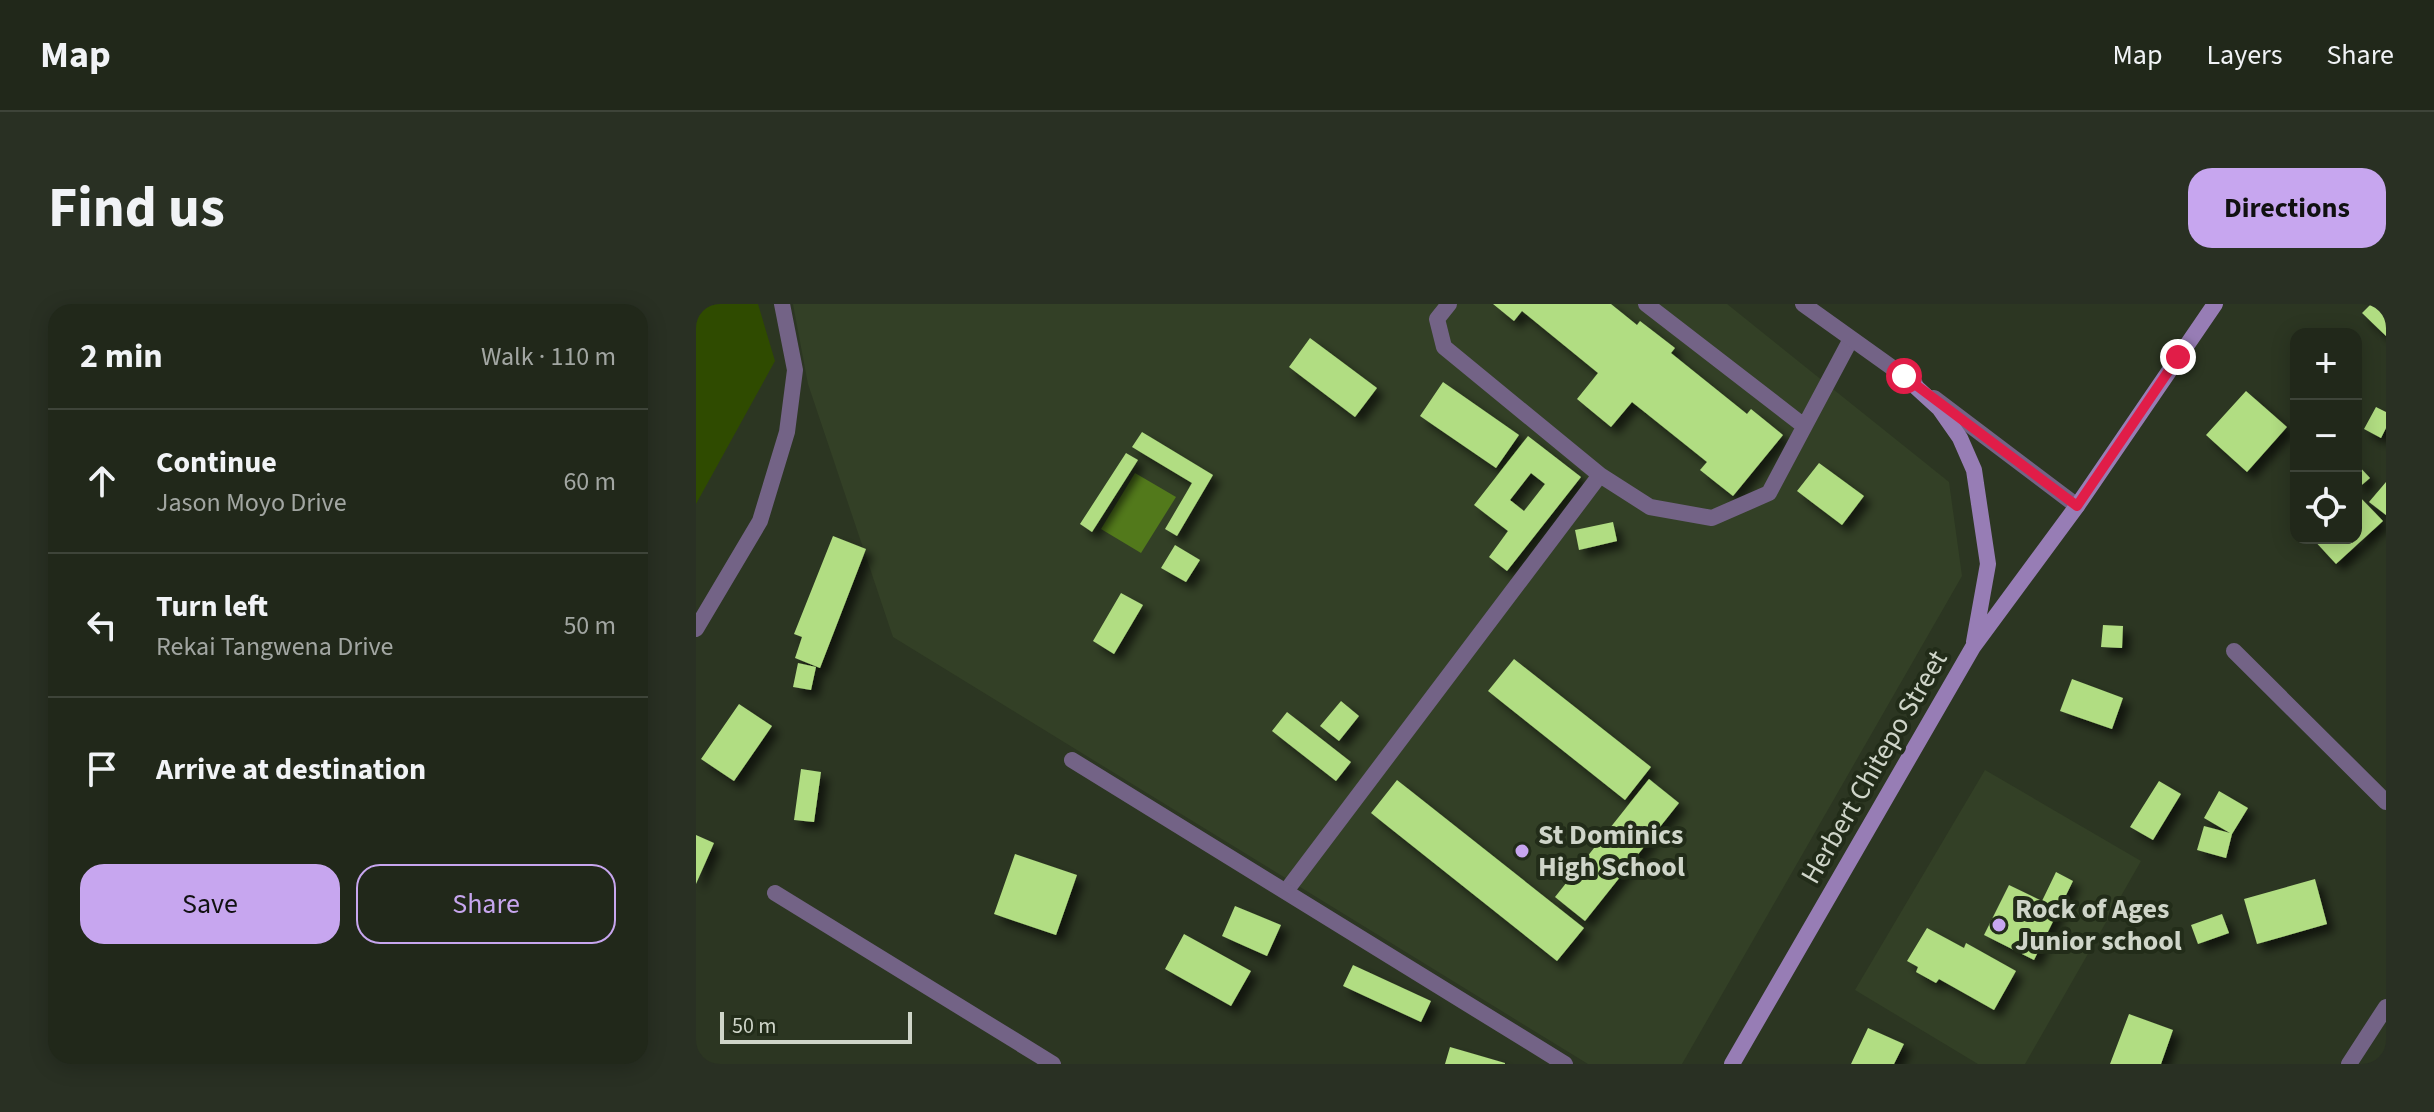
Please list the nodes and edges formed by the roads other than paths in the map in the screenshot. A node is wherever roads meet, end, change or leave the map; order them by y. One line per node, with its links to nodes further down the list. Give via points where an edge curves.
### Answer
1 (782, 304): 11 (street, via 795,370 787,432 760,521)
2 (1449, 304): 9 (street, via 1437,319 1444,347)
3 (1646, 304): 8 (street)
4 (1803, 304): 6 (street)
5 (2215, 304): 10 (main road, Herbert Chitepo Street)
6 (1851, 339): 7 (street); 8 (street)
7 (1904, 376): 10 (street); 12 (main road, via 1939,408 1974,470 1988,564)
8 (1804, 426): 9 (street, via 1769,493 1712,518 1650,507)
9 (1600, 475): 16 (street)
10 (2077, 506): 12 (main road, Herbert Chitepo Street)
11 (696, 629)
12 (1973, 647): 21 (main road, Herbert Chitepo Street)
13 (2234, 651): 15 (street)
14 (1072, 760): 16 (street)
15 (2386, 802)
16 (1286, 891): 20 (street)
17 (775, 893): 19 (street)
18 (2386, 1007): 22 (street)
19 (1053, 1064)
20 (1565, 1064)
21 (1732, 1064)
22 (2349, 1064)

